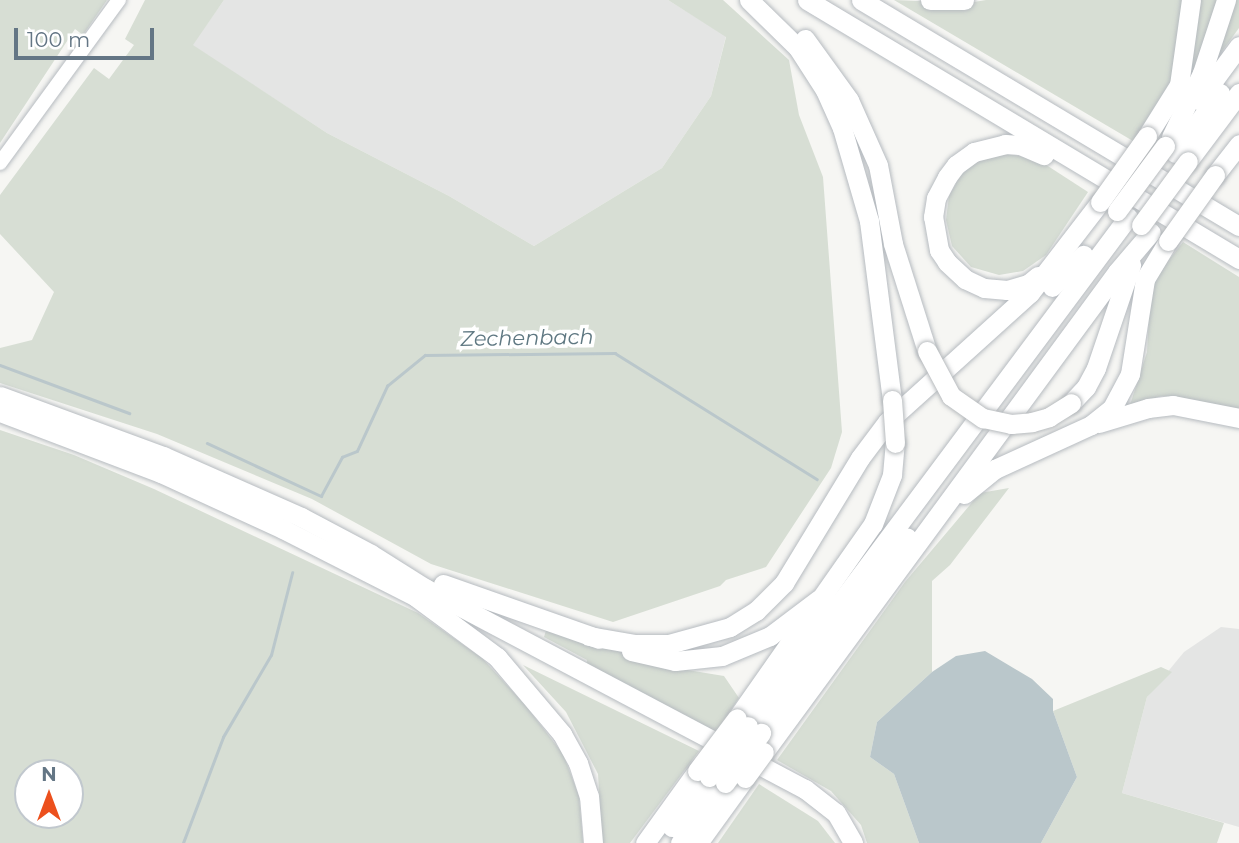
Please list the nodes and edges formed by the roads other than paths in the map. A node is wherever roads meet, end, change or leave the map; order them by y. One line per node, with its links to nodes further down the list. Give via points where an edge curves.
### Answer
1 (119, 0): 16 (main road)
2 (749, 0): 30 (highway, bridge, via 807,61 842,128 869,222 892,400 892,475 880,510)
3 (759, 0): 18 (highway, bridge, via 816,50 861,124 878,165 893,244 927,351 951,396 983,418 1011,424 1049,417 1086,387 1131,264)
4 (807, 0): 17 (highway)
5 (861, 0): 19 (highway)
6 (930, 0): 7 (highway)
7 (964, 0)
8 (1191, 0): 15 (highway, via 1179,85)
9 (1226, 0): 15 (highway)
10 (1239, 46): 15 (highway)
11 (1239, 67): 15 (highway)
12 (1239, 93): 15 (highway)
13 (1239, 114): 15 (highway)
14 (1239, 144): 15 (highway)
15 (1180, 154): 18 (highway, bridge); 18 (highway); 18 (highway)
16 (0, 163)
17 (1087, 169): 20 (highway, via 1020,145 998,144 961,160 936,198 933,228 939,250 955,272 984,288 1007,290 1028,284); 21 (highway)
18 (1134, 221): 20 (highway); 22 (highway); 26 (highway, via 1144,279 1126,386 1112,408); 27 (highway, via 1109,283); 32 (highway)
19 (1236, 223)
20 (1076, 250): 22 (highway); 31 (highway, via 903,404 873,438 784,583 756,611 730,627 676,642 635,644)
21 (1239, 259)
22 (1037, 336): 32 (highway)
23 (0, 396): 28 (highway, via 232,484)
24 (0, 412): 29 (highway, via 161,473)
25 (1239, 418): 26 (highway, via 1173,405)
26 (1091, 425): 27 (highway, via 995,469)
27 (934, 524): 32 (highway)
28 (371, 554): 31 (highway, via 460,592); 42 (highway, via 425,588 805,789 836,813)
29 (412, 595): 35 (highway, via 497,657 562,734 589,796); 41 (highway, via 798,796 829,820)
30 (819, 599): 31 (highway, via 760,641 707,659 662,660); 32 (highway)
31 (589, 636)
32 (753, 732): 33 (highway, bridge); 33 (highway, bridge); 34 (highway, bridge, via 745,778)
33 (710, 777): 36 (highway); 37 (highway); 38 (highway)
34 (726, 803): 39 (highway); 40 (highway)
35 (593, 843)
36 (645, 843)
37 (661, 843)
38 (680, 843)
39 (698, 843)
40 (709, 843)
41 (844, 843)
42 (853, 843)

